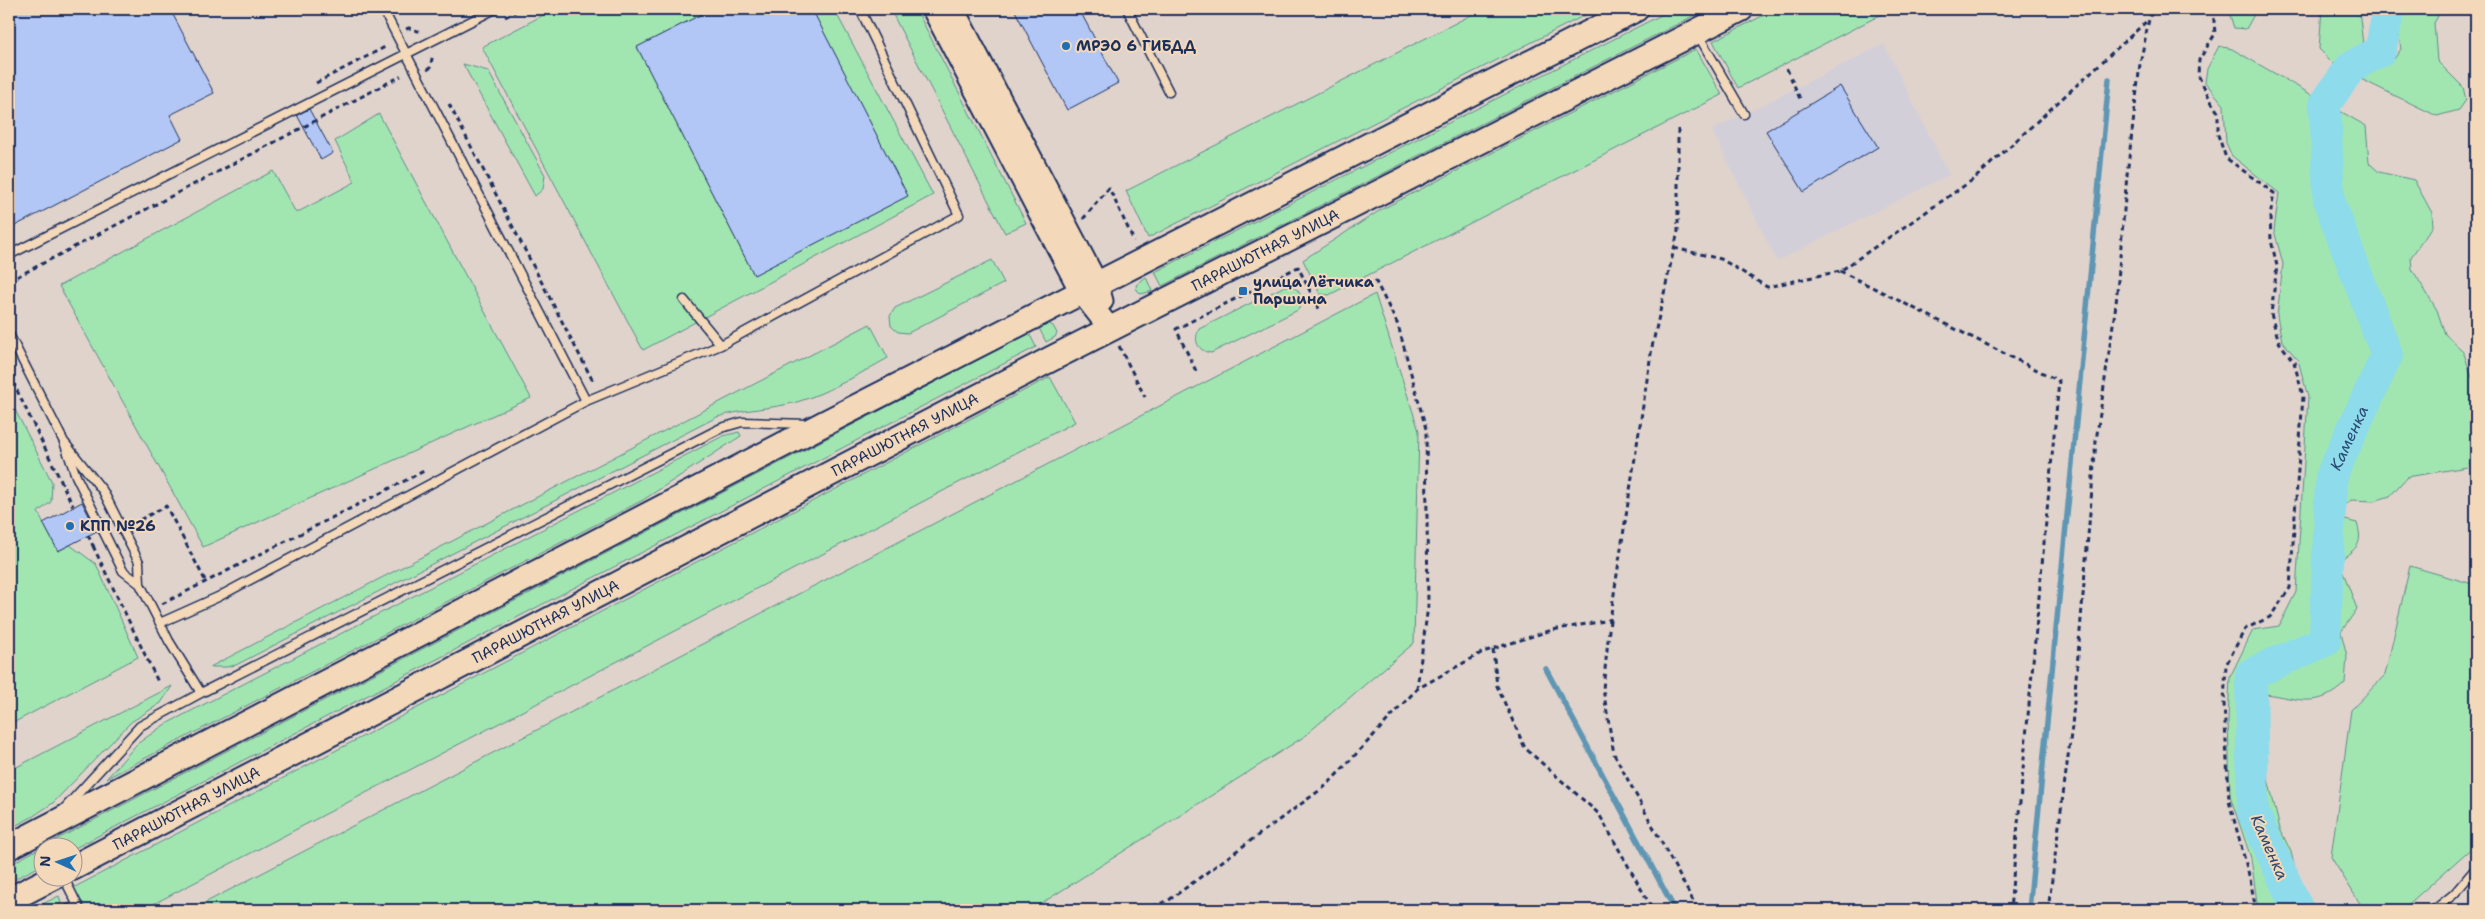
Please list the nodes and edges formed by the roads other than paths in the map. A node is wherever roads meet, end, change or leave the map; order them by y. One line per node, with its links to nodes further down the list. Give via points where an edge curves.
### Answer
1 (383, 9): 10 (lane)
2 (495, 9): 10 (lane)
3 (860, 9): 18 (lane, via 959,216)
4 (933, 9): 14 (street)
5 (953, 9): 14 (street)
6 (1127, 9): 11 (lane)
7 (1636, 9): 14 (main road)
8 (1741, 9): 9 (main road, ПАРАШЮТНАЯ УЛИЦА)
9 (1696, 32): 12 (lane); 16 (main road, ПАРАШЮТНАЯ УЛИЦА)
10 (407, 54): 13 (lane); 19 (lane)
11 (1169, 92)
12 (1744, 114)
13 (9, 255)
14 (1089, 288): 16 (street); 20 (main road)
15 (684, 300): 18 (lane)
16 (1111, 330): 27 (main road, ПАРАШЮТНАЯ УЛИЦА)
17 (9, 334): 21 (lane)
18 (720, 345): 19 (lane)
19 (586, 401): 23 (lane, via 218,597)
20 (823, 424): 24 (lane, via 742,422 721,428); 25 (main road)
21 (64, 442): 22 (lane, via 76,476 123,571); 22 (lane, via 103,491 139,562)
22 (140, 584): 23 (lane)
23 (160, 623): 24 (lane)
24 (201, 694): 25 (lane, via 140,726)
25 (48, 827): 26 (main road)
26 (9, 847)
27 (82, 863)
28 (2476, 868): 34 (lane, via 2454,894)
29 (36, 886): 31 (main road)
30 (68, 886): 32 (lane)
31 (9, 900)
32 (79, 908): 33 (lane)
33 (67, 910)
34 (2434, 910)

